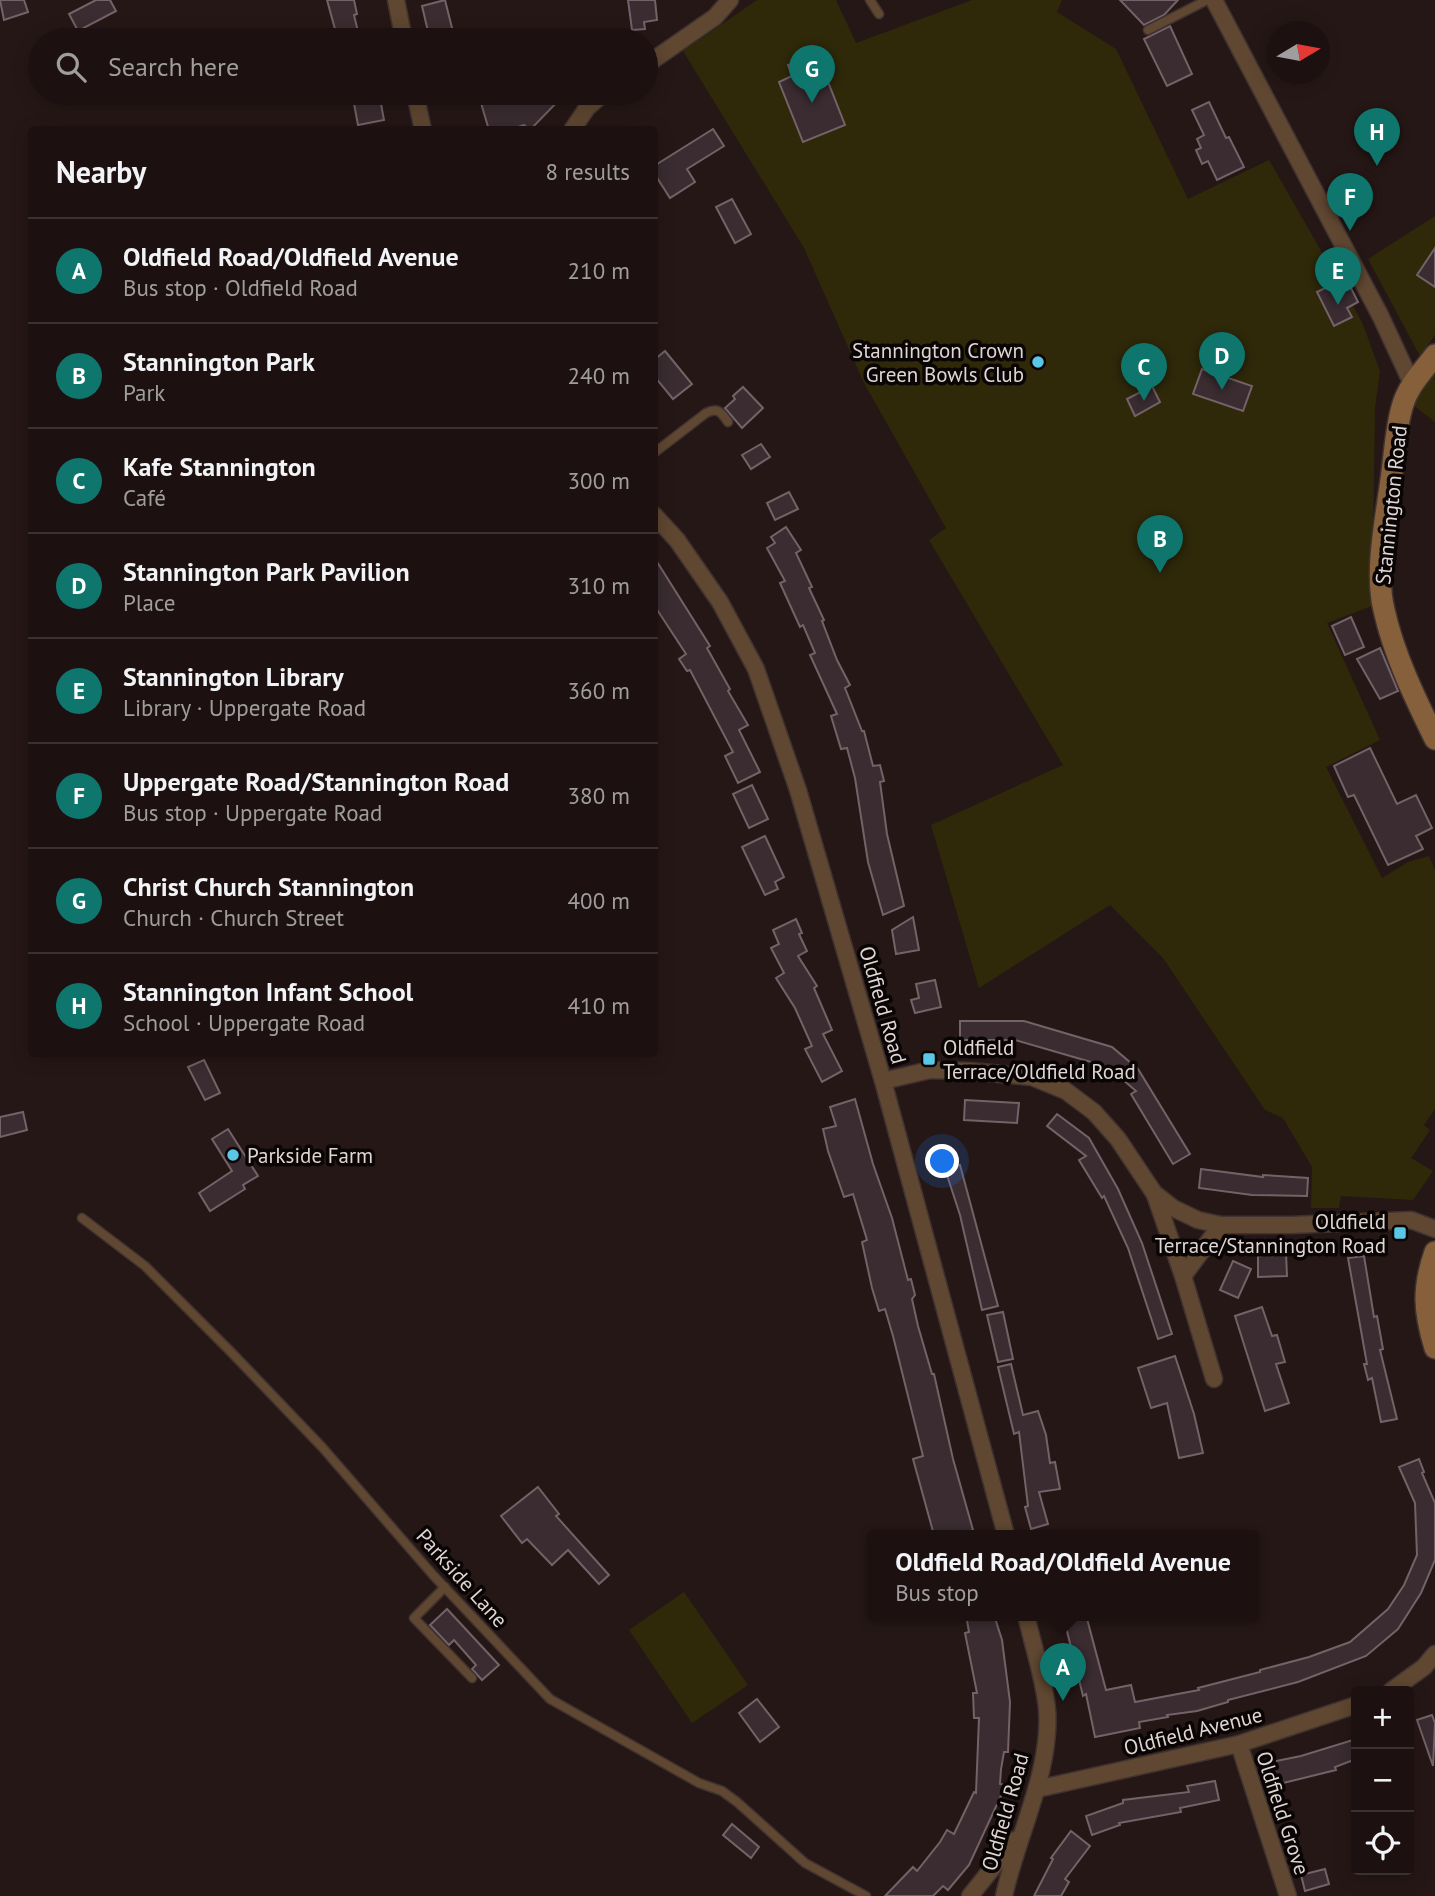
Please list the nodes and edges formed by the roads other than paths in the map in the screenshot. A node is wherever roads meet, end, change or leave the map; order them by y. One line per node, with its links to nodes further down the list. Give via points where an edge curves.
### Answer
1 (396, 0): 7 (street)
2 (730, 0): 9 (street, via 715,18)
3 (870, 0): 6 (lane)
4 (1207, 0): 8 (lane)
5 (1214, 0): 15 (street)
6 (879, 14)
7 (402, 28)
8 (1148, 30)
9 (658, 57)
10 (418, 105): 12 (street)
11 (590, 105): 13 (street)
12 (422, 126)
13 (575, 126)
14 (1435, 355): 15 (main road, Stannington Road)
15 (1412, 384): 19 (main road, Stannington Road, via 1398,422 1381,583 1383,608 1395,645)
16 (728, 422): 17 (lane, via 720,411 706,412)
17 (658, 450)
18 (658, 519): 20 (street, Oldfield Road, via 720,602 756,669 798,790)
19 (1435, 739)
20 (883, 1081): 21 (street, via 930,1070 969,1070 1032,1077 1066,1091 1094,1112 1118,1139); 29 (street, Oldfield Road)
21 (1154, 1193): 23 (street, via 1172,1208); 26 (street)
22 (82, 1218): 30 (lane, Parkside Lane, via 145,1266 232,1353 323,1447)
23 (1221, 1225): 24 (street, via 1411,1220); 26 (street)
24 (1435, 1228)
25 (1435, 1252): 27 (main road, via 1427,1276 1426,1320)
26 (1183, 1276): 28 (street)
27 (1435, 1348)
28 (1214, 1379)
29 (1005, 1530)
30 (445, 1587): 33 (lane, via 414,1618); 39 (lane, Parkside Lane, via 550,1699 699,1783 722,1791 805,1863)
31 (1027, 1621): 37 (street, Oldfield Road, via 1047,1710)
32 (1435, 1654): 34 (street)
33 (472, 1678)
34 (1398, 1686)
35 (1351, 1707): 36 (street, Oldfield Avenue)
36 (1239, 1744): 37 (street, Oldfield Avenue); 42 (street, Oldfield Grove)
37 (1037, 1789): 38 (street, Oldfield Road)
38 (1020, 1833): 40 (street); 41 (street, Oldfield Road)
39 (866, 1896)
40 (970, 1896)
41 (1004, 1896)
42 (1288, 1896)

